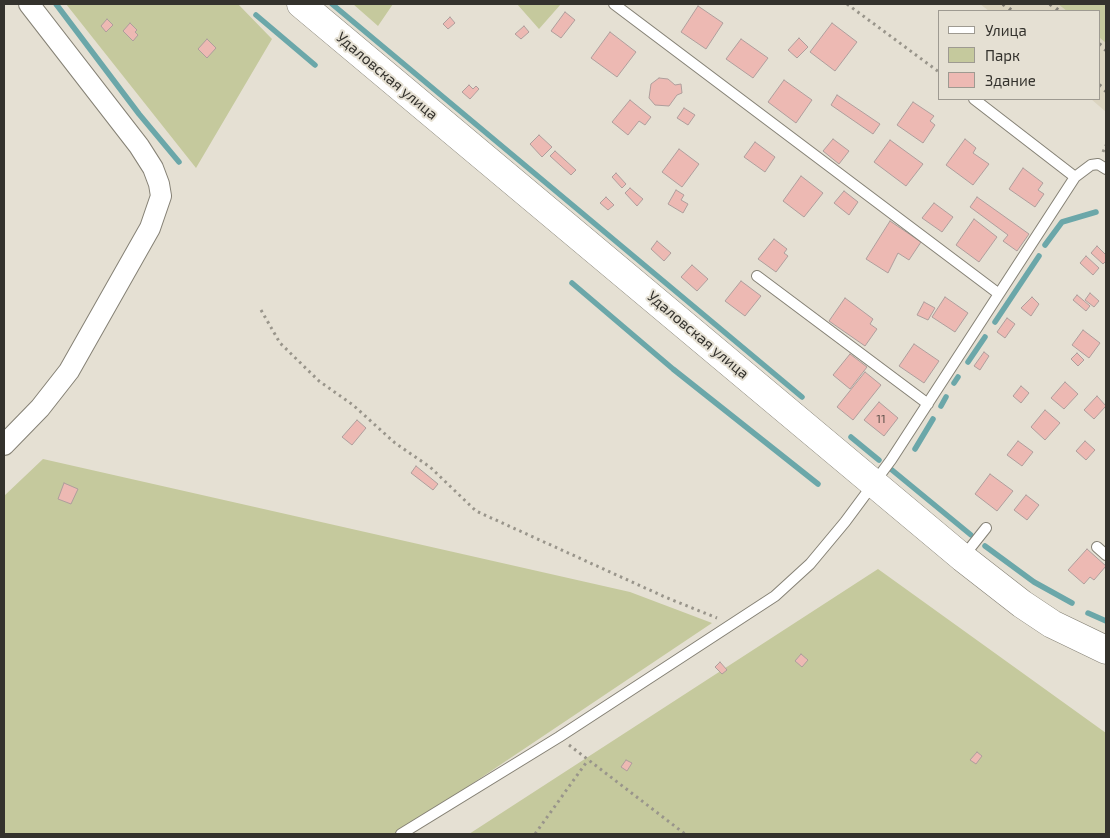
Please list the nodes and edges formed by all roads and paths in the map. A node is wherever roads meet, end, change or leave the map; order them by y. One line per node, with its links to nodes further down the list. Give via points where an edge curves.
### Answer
1 (30, 4): 13 (street, via 153,168 160,196 150,228 69,371 40,408)
2 (301, 4): 14 (main road, Удаловская улица)
3 (614, 4): 10 (lane)
4 (847, 4): 5 (path)
5 (938, 71)
6 (975, 100): 8 (lane)
7 (1106, 170): 8 (lane, via 1098,164 1091,165)
8 (1075, 177): 10 (lane)
9 (756, 276): 12 (lane)
10 (999, 294): 12 (lane)
11 (261, 310): 19 (path, via 280,343 319,381 430,467 476,511)
12 (928, 404): 14 (lane)
13 (4, 445)
14 (875, 484): 18 (main road, Удаловская улица); 19 (lane, via 810,564 775,596)
15 (986, 528): 18 (lane)
16 (1097, 547): 17 (lane)
17 (1106, 555)
18 (963, 558): 20 (main road, Удаловская улица, via 1052,624)
19 (731, 624): 21 (lane)
20 (1106, 650)
21 (559, 737): 22 (path); 23 (lane)
22 (588, 760): 24 (path); 25 (path)
23 (401, 834)
24 (534, 834)
25 (684, 834)

